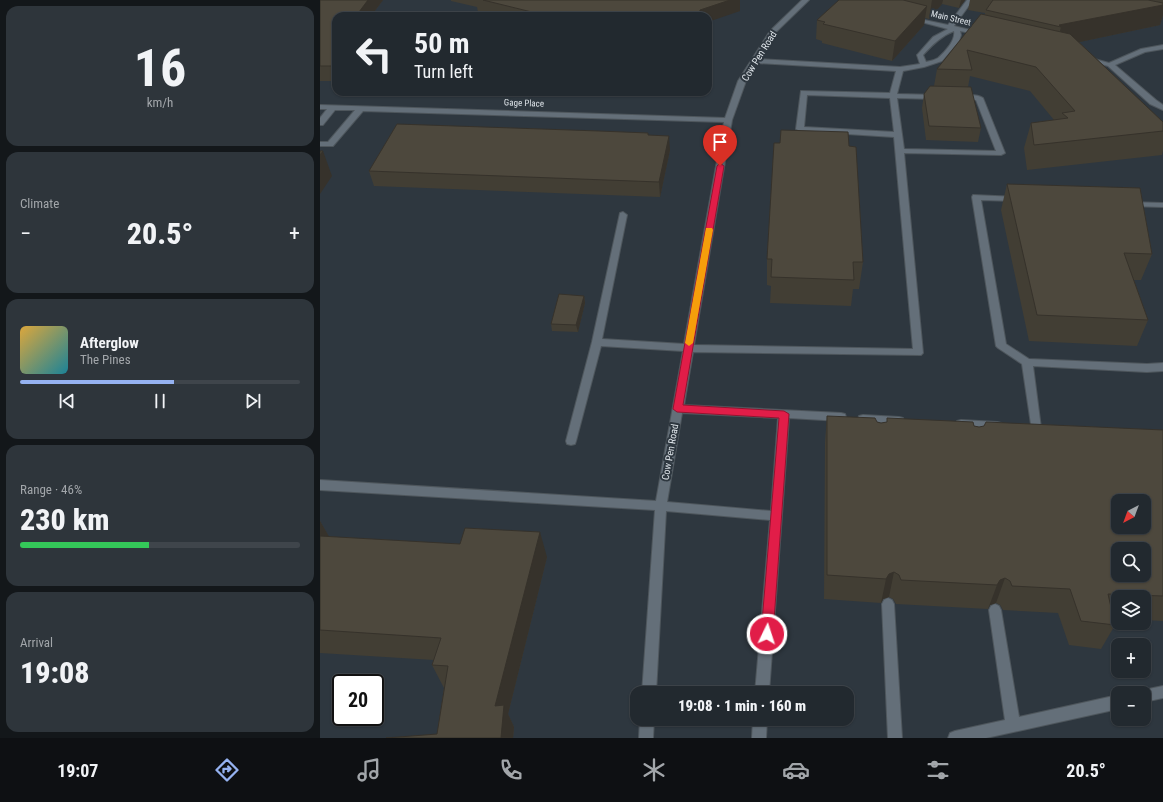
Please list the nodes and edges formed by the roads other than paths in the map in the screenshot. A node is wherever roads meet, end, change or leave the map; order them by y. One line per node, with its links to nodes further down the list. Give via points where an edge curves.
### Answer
1 (806, 0): 8 (street, Cow Pen Road, via 773,31)
2 (970, 0): 4 (street)
3 (903, 16): 4 (street, Main Street)
4 (953, 28): 5 (street, Main Street); 9 (street, via 937,36 920,55); 9 (street, via 958,35 956,41 940,60)
5 (986, 36)
6 (1163, 47): 10 (street, via 1143,50)
7 (1079, 57): 10 (street)
8 (755, 61): 11 (street); 17 (street, Cow Pen Road, via 742,81)
9 (924, 65): 11 (street)
10 (1110, 65): 16 (street)
11 (900, 69): 12 (street)
12 (893, 95): 19 (street); 19 (street, via 804,93 800,130); 21 (street, via 979,98 1002,153)
13 (320, 107): 14 (street, Gage Place)
14 (332, 107): 15 (street, Gage Place); 18 (street)
15 (361, 108): 17 (street, Gage Place); 20 (street, via 330,144)
16 (1163, 108)
17 (728, 120): 27 (street, Cow Pen Road)
18 (320, 123)
19 (898, 135): 21 (street)
20 (320, 144)
21 (900, 150): 27 (street, via 918,353)
22 (1023, 199): 28 (street, via 976,197 1001,346)
23 (1116, 203): 24 (street)
24 (1163, 205)
25 (623, 215): 26 (street)
26 (597, 342): 27 (street); 38 (street)
27 (688, 348): 30 (street, Cow Pen Road)
28 (1027, 362): 29 (street); 36 (street, via 1040,429)
29 (1163, 367)
30 (677, 409): 31 (street); 40 (street, Cow Pen Road)
31 (784, 414): 32 (street); 41 (street)
32 (878, 420): 33 (street); 37 (street)
33 (909, 421)
34 (947, 424): 35 (street, via 970,429)
35 (1007, 427)
36 (1022, 428)
37 (878, 432)
38 (571, 441)
39 (320, 486): 40 (street)
40 (661, 506): 41 (street); 44 (street, Cow Pen Road)
41 (776, 516): 45 (street)
42 (888, 604): 54 (street)
43 (995, 610): 49 (street)
44 (649, 686)
45 (763, 686)
46 (1163, 692): 47 (street)
47 (1151, 695)
48 (1111, 704): 49 (street)
49 (1013, 725): 55 (street)
50 (647, 726): 52 (street)
51 (760, 726): 53 (street)
52 (646, 738)
53 (759, 738)
54 (895, 738)
55 (955, 738)

